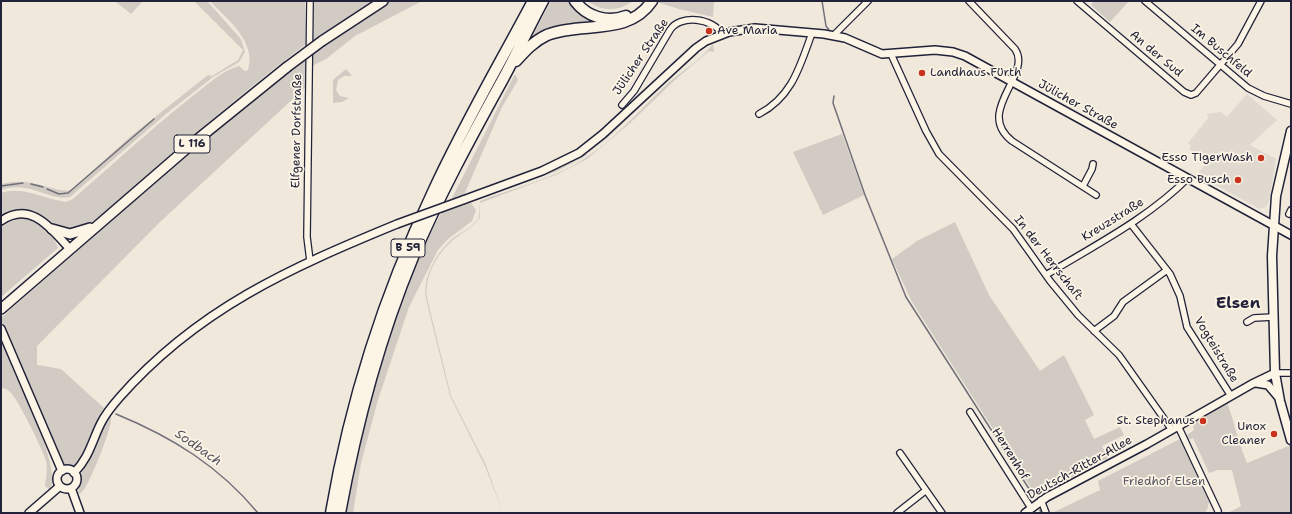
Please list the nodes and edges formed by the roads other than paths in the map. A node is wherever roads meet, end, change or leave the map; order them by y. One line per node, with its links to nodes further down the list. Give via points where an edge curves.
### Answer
1 (310, 1): 35 (street, Elfgener Dorfstraße, via 307,237)
2 (383, 1): 29 (main road, L 116, bridge, via 287,67)
3 (533, 1): 63 (highway, B 59, via 432,192 394,283 356,397)
4 (543, 1): 18 (highway, B 59)
5 (575, 1): 6 (highway, via 588,13 608,19 632,13)
6 (644, 1)
7 (652, 1): 18 (highway, via 640,15 624,23 565,30 544,37 533,43)
8 (868, 1): 15 (street)
9 (969, 1): 19 (street, via 1018,52 1019,62)
10 (1077, 1): 17 (street, An der Sud, via 1188,94 1196,93)
11 (1145, 1): 17 (street, Im Buschfeld)
12 (1261, 1): 17 (street, An der Sud, via 1242,37)
13 (812, 33): 14 (street, Jülicher Straße, via 755,28); 15 (street, Jülicher Straße); 22 (street, via 786,93)
14 (721, 35): 21 (street, Jülicher Straße, via 717,27 711,23 684,20 676,22 634,91); 35 (street, bridge, via 696,48 579,153 542,171 397,224)
15 (834, 35): 16 (street, Jülicher Straße, via 877,53)
16 (891, 54): 19 (street, Jülicher Straße, via 929,50 953,52 971,58); 37 (street, In der Herrschaft, via 939,154 1013,229)
17 (1221, 66): 20 (street, Im Buschfeld, via 1256,92)
18 (508, 70): 64 (highway, B 59, via 437,205 402,286 364,403)
19 (1012, 81): 25 (street, Jülicher Straße); 26 (street, via 1000,109 1000,122 1004,132 1012,141)
20 (1291, 104)
21 (622, 105)
22 (759, 114)
23 (1291, 132): 31 (main road, via 1279,180)
24 (1093, 164): 26 (street)
25 (1188, 178): 30 (street, Kreuzstraße, via 1164,200); 31 (street, Jülicher Straße)
26 (1083, 186): 27 (street)
27 (1096, 195)
28 (1, 220): 32 (street, via 11,215 26,214 36,217)
29 (99, 224): 32 (main road, via 72,234); 34 (main road, L 116)
30 (1131, 224): 36 (street, Vogteistraße); 37 (street, Kreuzstraße)
31 (1273, 225): 33 (street, Jülicher Straße); 39 (main road)
32 (52, 229): 34 (street)
33 (1291, 235)
34 (70, 249): 38 (main road, L 116)
35 (310, 261): 54 (street, via 227,306 162,354 106,414 86,459)
36 (1167, 270): 42 (street, via 1123,302 1114,316); 46 (street, Vogteistraße, via 1178,290 1188,329)
37 (1046, 275): 42 (street, In der Herrschaft)
38 (1, 309)
39 (1273, 317): 40 (street, via 1254,318); 44 (main road)
40 (1247, 322)
41 (1, 329): 53 (street)
42 (1094, 331): 50 (street, In der Herrschaft, via 1119,355)
43 (1291, 373): 44 (street)
44 (1275, 374): 45 (street, Deutsch-Ritter-Allee); 47 (main road)
45 (1252, 384): 46 (street, Deutsch-Ritter-Allee); 47 (street, via 1268,384)
46 (1231, 396): 49 (street, Deutsch-Ritter-Allee)
47 (1280, 401): 51 (main road)
48 (970, 412): 59 (street, Herrenhof)
49 (1178, 426): 50 (street, Deutsch-Ritter-Allee); 60 (street)
50 (1172, 430): 58 (street, Deutsch-Ritter-Allee)
51 (1291, 440)
52 (900, 453): 57 (street)
53 (62, 471): 54 (street); 55 (street, via 57,479)
54 (74, 473): 56 (street, via 76,481)
55 (60, 486): 56 (street); 61 (street)
56 (71, 488): 62 (street)
57 (925, 491): 65 (street); 66 (street)
58 (1041, 500): 59 (street, Deutsch-Ritter-Allee); 67 (street)
59 (1028, 510)
60 (1218, 511)
61 (29, 513)
62 (80, 513)
63 (331, 513)
64 (340, 513)
65 (897, 513)
66 (942, 513)
67 (1046, 513)

